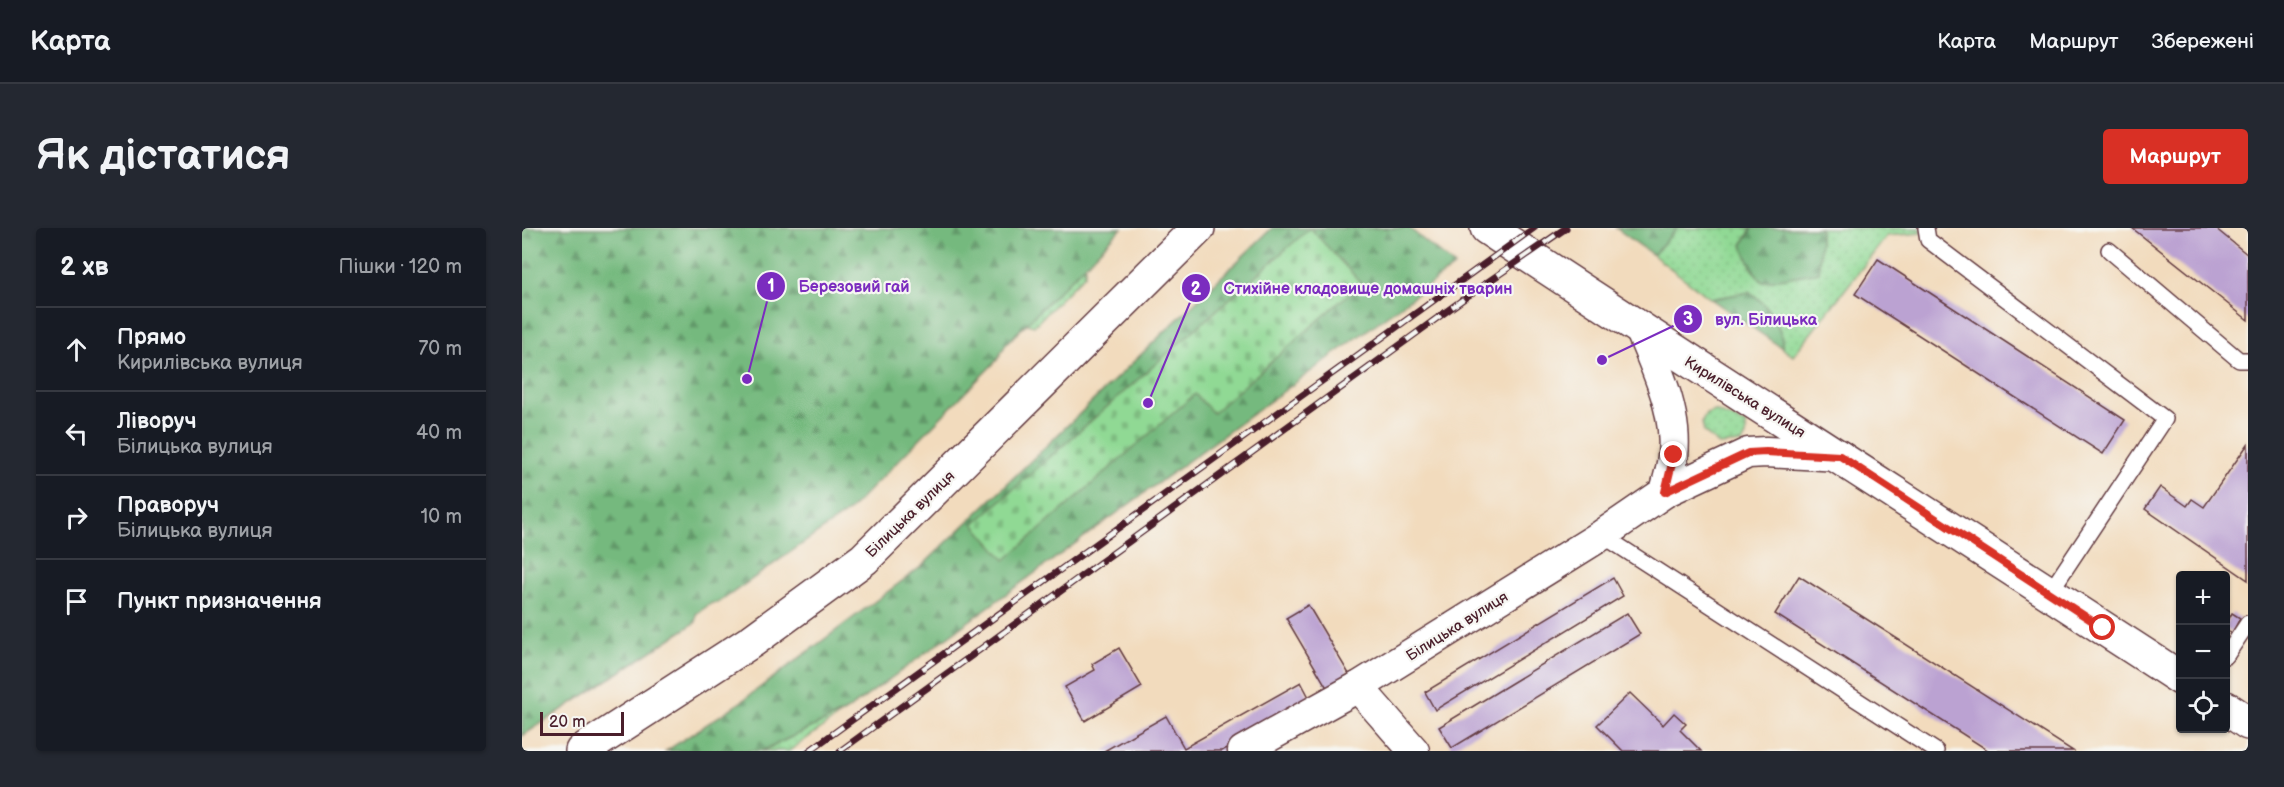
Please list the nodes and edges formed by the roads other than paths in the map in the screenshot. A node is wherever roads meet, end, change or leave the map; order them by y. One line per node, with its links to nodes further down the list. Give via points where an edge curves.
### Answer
1 (1198, 228): 17 (main road, Білицька вулиця, via 864,559 752,641)
2 (1487, 228): 5 (main road, Кирилівська вулиця)
3 (1926, 228): 10 (lane, via 1928,240 2165,419)
4 (2109, 250): 6 (lane, via 2239,360)
5 (1641, 331): 7 (main road, Кирилівська вулиця); 8 (street, via 1663,386 1673,426 1674,455)
6 (2248, 360)
7 (1840, 456): 8 (street, Білицька вулиця, via 1748,453); 10 (main road, Кирилівська вулиця)
8 (1665, 492): 9 (street, Білицька вулиця)
9 (1602, 535): 14 (street, Білицька вулиця); 20 (lane)
10 (2050, 592): 13 (main road, Кирилівська вулиця)
11 (2248, 623): 12 (lane)
12 (2230, 650)
13 (2176, 675)
14 (1358, 687): 18 (street, Білицька вулиця); 19 (street)
15 (2230, 711): 16 (main road)
16 (2248, 723)
17 (582, 751)
18 (1243, 751)
19 (1414, 751)
20 (1936, 751)

